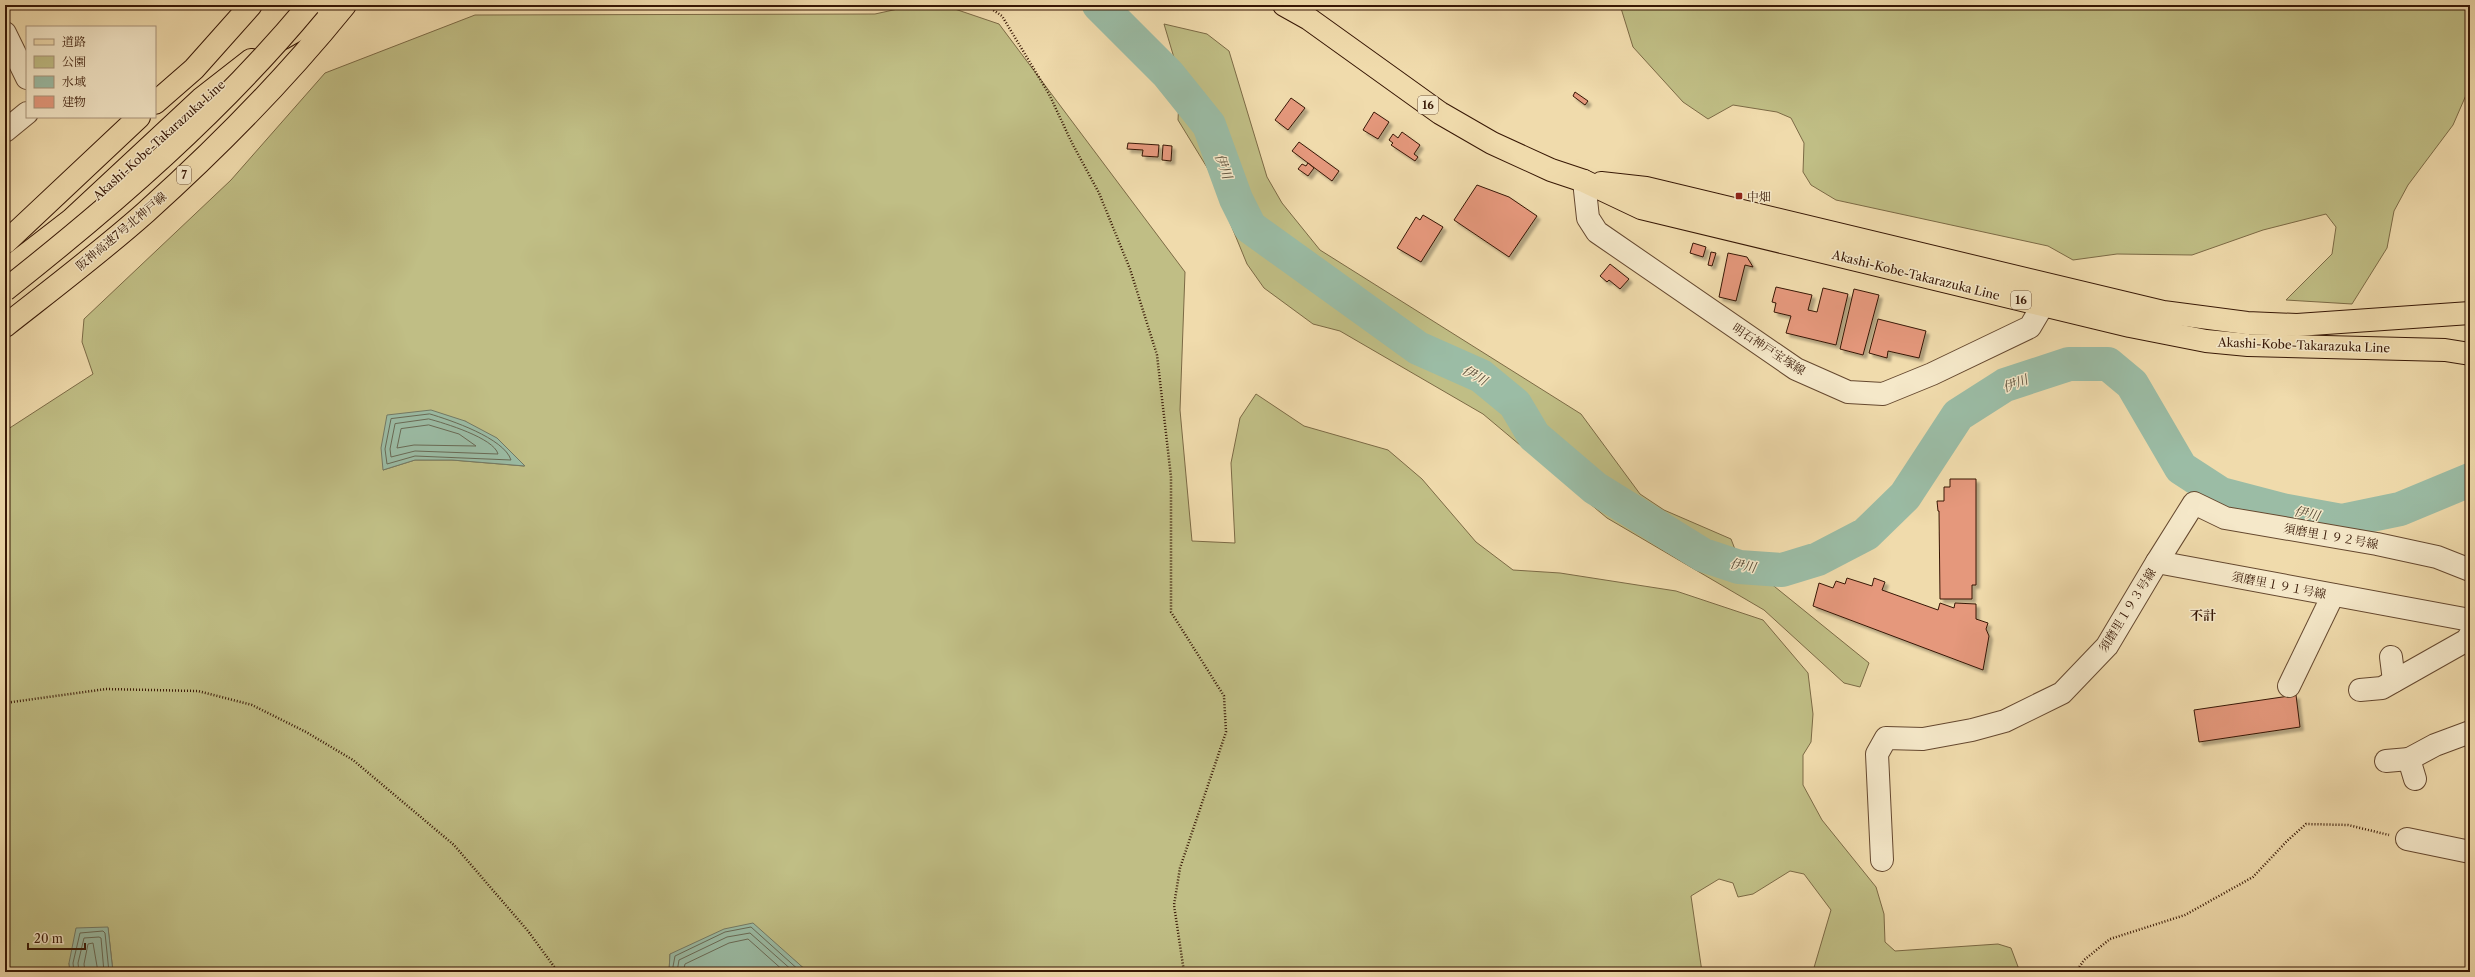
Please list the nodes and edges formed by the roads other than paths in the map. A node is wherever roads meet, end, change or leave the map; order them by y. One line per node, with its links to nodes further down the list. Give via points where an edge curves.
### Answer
1 (251, 5): 8 (main road, via 194,69)
2 (308, 5): 16 (main road, 7, bridge, via 205,118 86,227)
3 (340, 5): 14 (main road, Akashi-Kobe-Takarazuka Line, via 272,44 202,99 71,220)
4 (345, 5): 19 (main road, 阪神高速7号北神戸線 / 7, via 316,41 146,212)
5 (1284, 5): 12 (main road, Akashi-Kobe-Takarazuka Line / 16, via 1309,19 1440,113 1492,143 1551,170)
6 (5, 33): 7 (street)
7 (26, 76)
8 (156, 102)
9 (26, 114): 11 (street)
10 (138, 118): 13 (main road)
11 (5, 131)
12 (1584, 181): 15 (main road, Akashi-Kobe-Takarazuka Line / 16, via 1646,188); 17 (main road, Akashi-Kobe-Takarazuka Line / 16, via 1641,208); 17 (street, 明石神戸宝塚線, via 1588,218 1597,232 1796,368 1848,392 1883,394 1932,374 2030,328)
13 (5, 243)
14 (5, 271)
15 (2049, 285): 17 (street, 明石神戸宝塚線); 18 (main road, Akashi-Kobe-Takarazuka Line / 16, via 2163,312 2247,323 2344,324)
16 (5, 290)
17 (2043, 305): 20 (main road, Akashi-Kobe-Takarazuka Line / 16, via 2206,341 2248,345 2445,350)
18 (2470, 313)
19 (5, 326)
20 (2470, 354)
21 (2157, 562): 22 (street, 須磨里１９２号線, via 2194,503 2225,518 2377,544 2437,558); 23 (street, 須磨里１９１号線); 34 (street, 須磨里１９３号線, via 2107,646 2085,672 2062,693 2005,721 1972,730 1923,739 1886,738 1877,754)
22 (2470, 570)
23 (2333, 595): 24 (street, 須磨里１９１号線); 28 (street)
24 (2470, 620)
25 (2470, 635): 27 (street, via 2467,640)
26 (2391, 657): 27 (street)
27 (2394, 681): 29 (street, via 2382,688)
28 (2289, 686)
29 (2360, 690)
30 (2470, 732): 31 (street, via 2435,745 2412,769)
31 (2386, 761)
32 (2407, 839): 33 (street)
33 (2470, 852)
34 (1882, 860)

